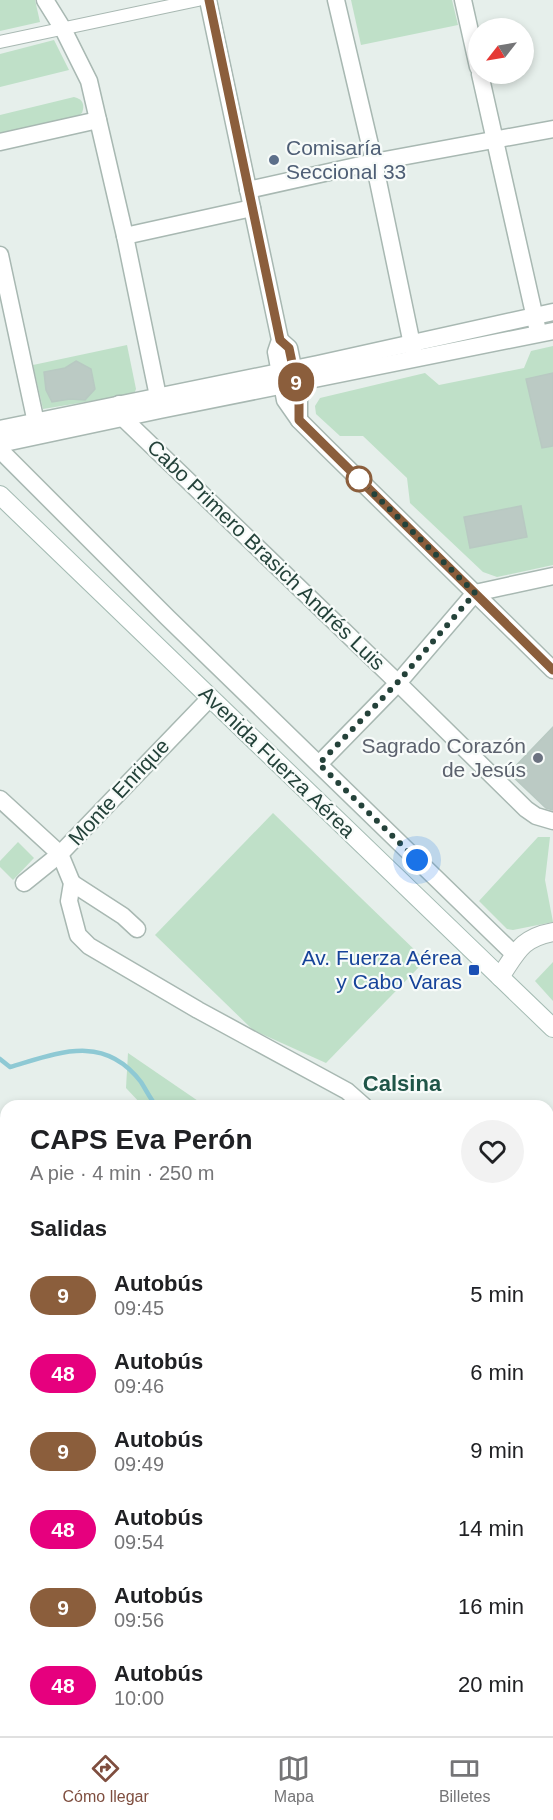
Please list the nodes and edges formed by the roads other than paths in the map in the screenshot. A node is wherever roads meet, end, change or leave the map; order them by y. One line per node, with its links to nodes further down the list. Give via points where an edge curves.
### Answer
1 (45, 0): 7 (street)
2 (198, 0): 7 (street)
3 (208, 0): 15 (street)
4 (336, 0): 14 (street)
5 (463, 0): 6 (street)
6 (468, 22)
7 (63, 29): 8 (street); 10 (street, via 89,81)
8 (0, 42)
9 (482, 84): 12 (street)
10 (98, 120): 13 (street); 17 (street)
11 (553, 129): 12 (street)
12 (496, 141): 14 (street); 20 (street)
13 (0, 142)
14 (374, 162): 15 (street); 22 (street)
15 (248, 190): 16 (street)
16 (252, 208): 17 (street); 23 (street, via 280,340 276,352)
17 (125, 236): 24 (street)
18 (1, 261): 27 (street)
19 (553, 312): 20 (street)
20 (535, 316): 21 (street); 22 (street)
21 (546, 332): 22 (street)
22 (413, 351): 23 (street)
23 (288, 377): 24 (street); 32 (street, via 299,396 299,420)
24 (159, 403): 25 (street)
25 (121, 411): 27 (street); 34 (street, Cabo Primero Brasich Andrés Luis)
26 (0, 429): 27 (street)
27 (38, 429): 28 (street)
28 (0, 444)
29 (0, 450): 36 (street)
30 (0, 495): 35 (main road, Avenida Fuerza Aérea)
31 (553, 576): 32 (street)
32 (475, 593): 33 (street); 34 (street)
33 (553, 670)
34 (398, 682): 36 (street); 38 (street, Cabo Primero Brasich Andrés Luis, via 526,809)
35 (210, 698): 39 (street, Monte Enrique); 45 (main road, Avenida Fuerza Aérea)
36 (319, 764): 44 (street)
37 (0, 799): 39 (street)
38 (553, 821)
39 (60, 854): 40 (street); 41 (street, Monte Enrique)
40 (72, 883): 42 (street); 47 (street, via 69,901 73,919 78,935 89,946)
41 (24, 884)
42 (137, 929)
43 (553, 932): 44 (main road, via 530,939)
44 (515, 955): 45 (main road)
45 (500, 977): 46 (main road, Avenida Fuerza Aérea)
46 (553, 1028)
47 (357, 1100)

